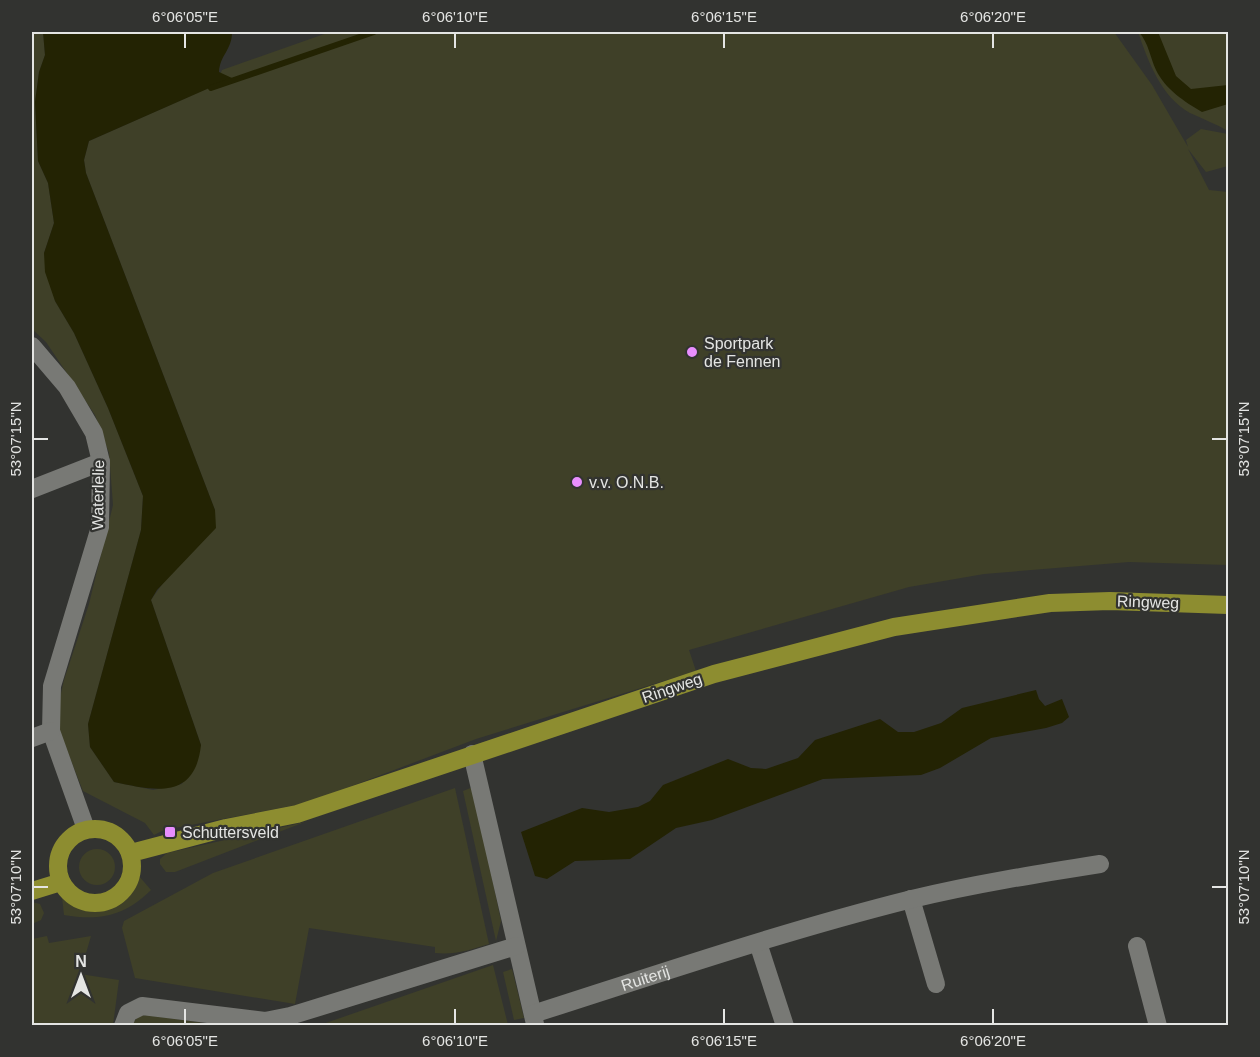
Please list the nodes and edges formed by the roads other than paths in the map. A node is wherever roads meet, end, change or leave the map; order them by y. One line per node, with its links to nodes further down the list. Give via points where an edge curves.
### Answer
1 (32, 346): 2 (street, Waterlelie, via 67,387 94,433)
2 (101, 462): 3 (street); 5 (street, Waterlelie, via 100,527 52,686)
3 (32, 489)
4 (1228, 605): 7 (main road, Ringweg, via 1050,603 894,627 721,671)
5 (51, 731): 6 (street); 8 (street, Waterlelie)
6 (32, 738)
7 (472, 754): 9 (main road, Ringweg, via 297,814); 15 (street)
8 (86, 830): 9 (main road, via 110,831 121,838); 11 (main road, via 75,834 59,856)
9 (131, 853): 11 (main road, via 133,868 128,884 111,899 84,901)
10 (1100, 864): 13 (street, Ruiterij)
11 (61, 882): 12 (main road)
12 (32, 891)
13 (911, 899): 14 (street, Ruiterij); 17 (street)
14 (758, 943): 18 (street, Ruiterij); 21 (street)
15 (516, 946): 18 (street); 19 (street)
16 (1137, 946): 22 (street)
17 (936, 984)
18 (534, 1020)
19 (291, 1021): 20 (street, via 249,1021 142,1006 128,1013)
20 (123, 1026)
21 (785, 1026)
22 (1158, 1026)

